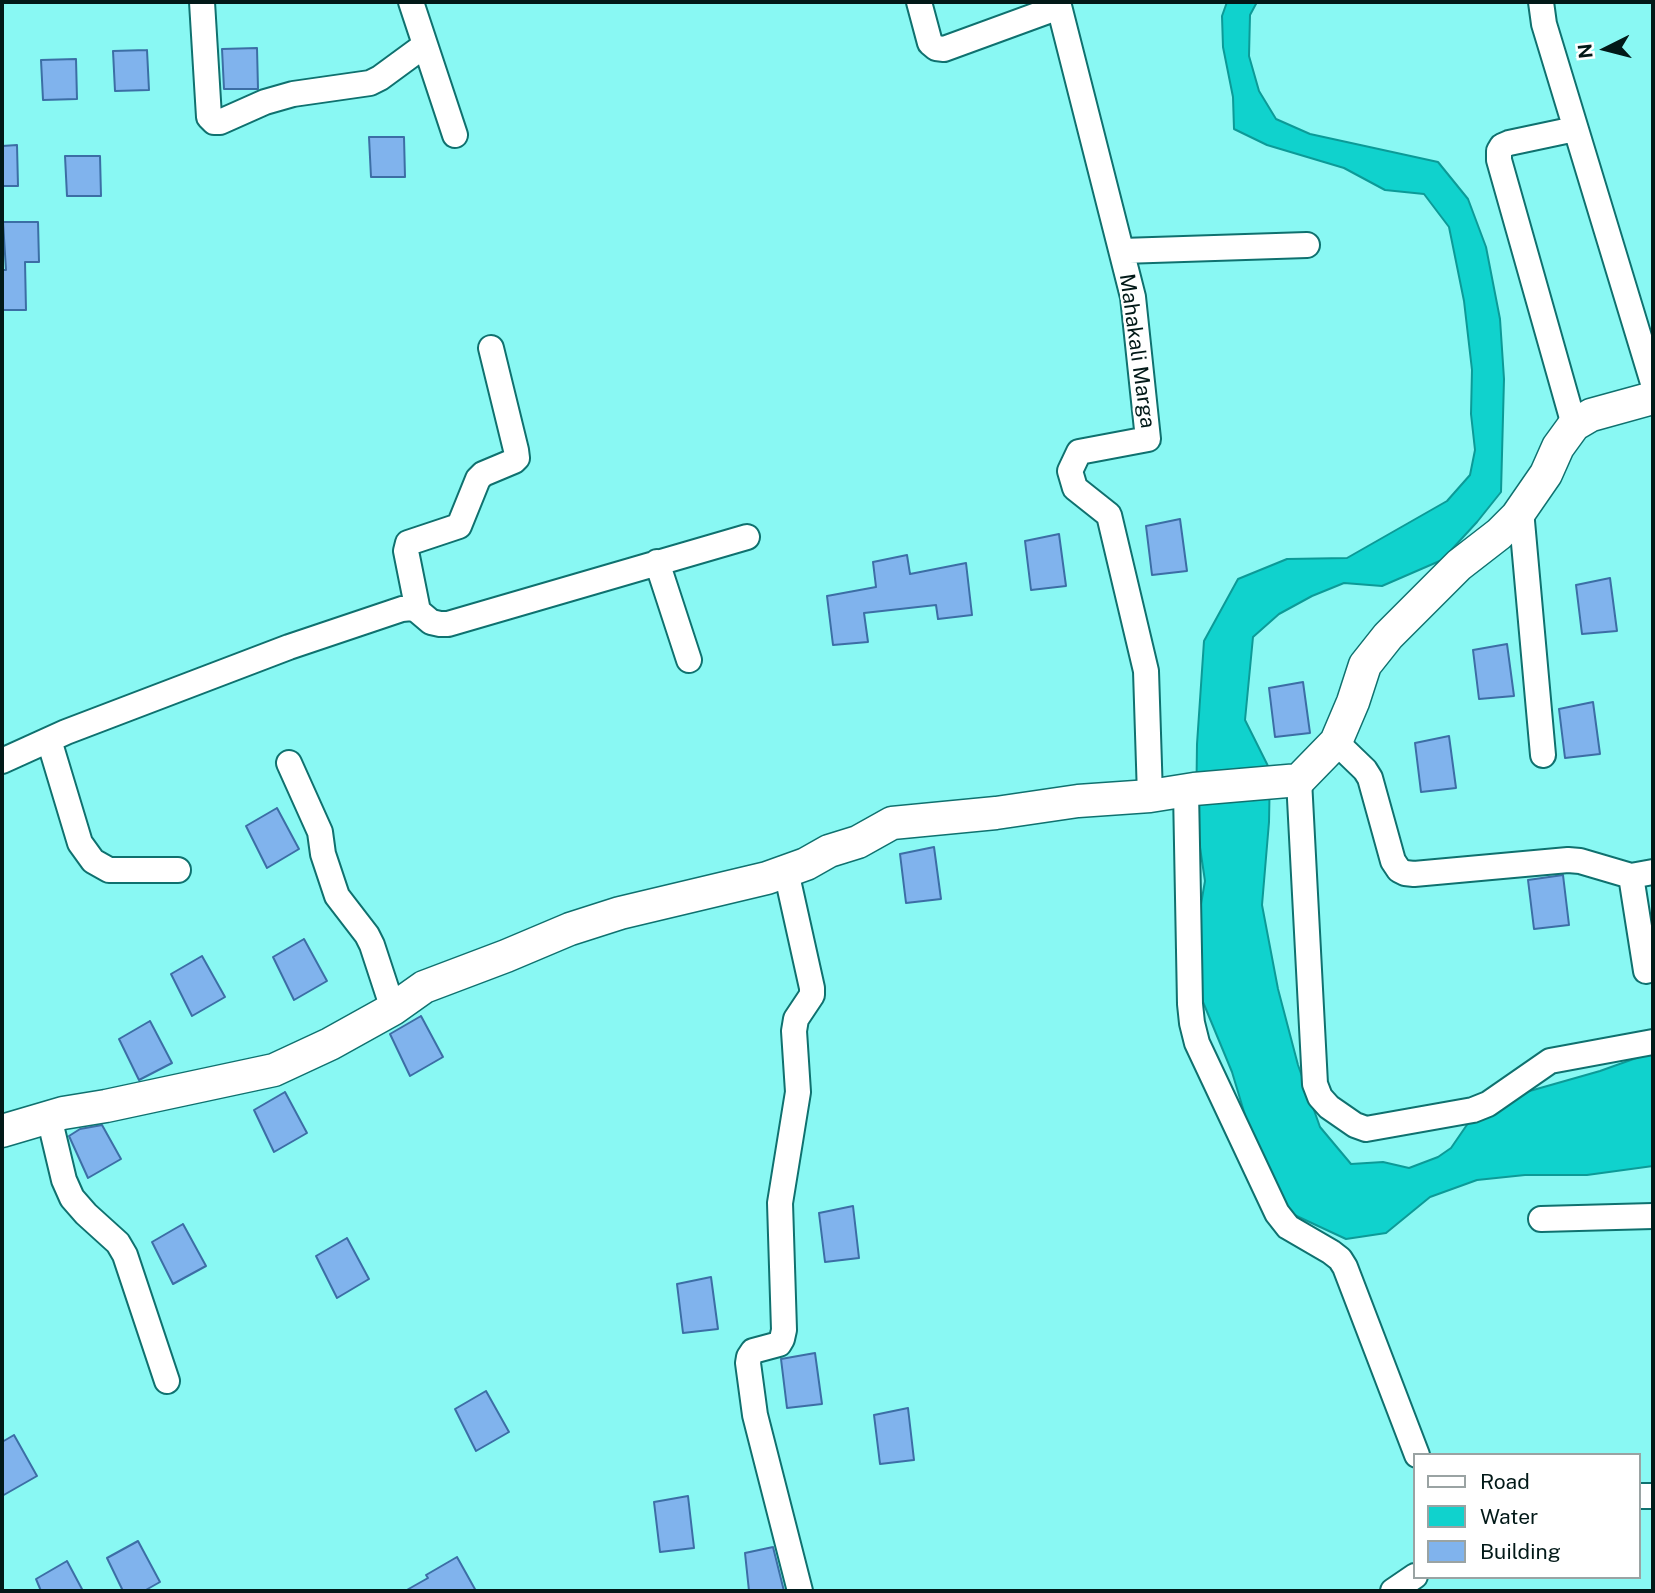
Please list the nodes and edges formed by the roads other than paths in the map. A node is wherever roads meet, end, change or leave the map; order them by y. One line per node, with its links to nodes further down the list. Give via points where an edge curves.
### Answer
1 (202, 2): 6 (street, via 209,117 214,122 293,94 370,83)
2 (411, 2): 6 (street)
3 (919, 2): 5 (street, via 930,43 944,49)
4 (1541, 2): 7 (street)
5 (1059, 4): 10 (street, Mahakali Marga)
6 (425, 45): 8 (street)
7 (1575, 129): 12 (street); 14 (street, via 1509,143 1499,151)
8 (455, 135)
9 (1307, 245): 10 (street)
10 (1122, 251): 27 (street, Mahakali Marga, via 1133,297 1148,439 1079,452 1070,471 1075,488 1109,515 1146,671)
11 (491, 348): 18 (street, via 516,458 478,479 459,526 408,543)
12 (1653, 383)
13 (1653, 398): 14 (main road, via 1591,415)
14 (1574, 425): 15 (main road)
15 (1521, 510): 21 (main road, via 1460,565 1365,664); 22 (street)
16 (747, 537): 17 (street)
17 (657, 562): 18 (street, via 448,624 431,622); 19 (street)
18 (418, 611): 20 (street, via 402,609 289,647)
19 (689, 660)
20 (49, 740): 23 (street); 28 (street, via 80,843 93,861 109,870)
21 (1336, 741): 25 (main road); 30 (street, via 1370,778 1393,861 1405,873 1568,860)
22 (1543, 755)
23 (2, 761)
24 (289, 763): 32 (street, via 320,832 324,861 337,896 372,945)
25 (1289, 781): 26 (main road); 33 (street, via 1315,1084 1329,1107 1366,1129 1473,1110 1550,1061)
26 (1190, 790): 27 (main road); 39 (street, via 1190,1003 1197,1043 1277,1213 1288,1227 1331,1252 1345,1267)
27 (1150, 796): 29 (main road, via 892,823)
28 (178, 870)
29 (786, 871): 32 (main road, via 570,929 424,987); 41 (street, via 812,995 796,1019 794,1031 798,1092 780,1203 782,1339 753,1351 748,1363 755,1415)
30 (1642, 874): 31 (street)
31 (1646, 971)
32 (393, 1009): 34 (main road, via 274,1070)
33 (1653, 1042)
34 (49, 1117): 35 (main road); 38 (street, via 72,1198 125,1255)
35 (2, 1131)
36 (1653, 1216): 37 (street)
37 (1541, 1219)
38 (167, 1381)
39 (1416, 1453)
40 (1414, 1577): 42 (street)
41 (800, 1591)
42 (1393, 1591)

